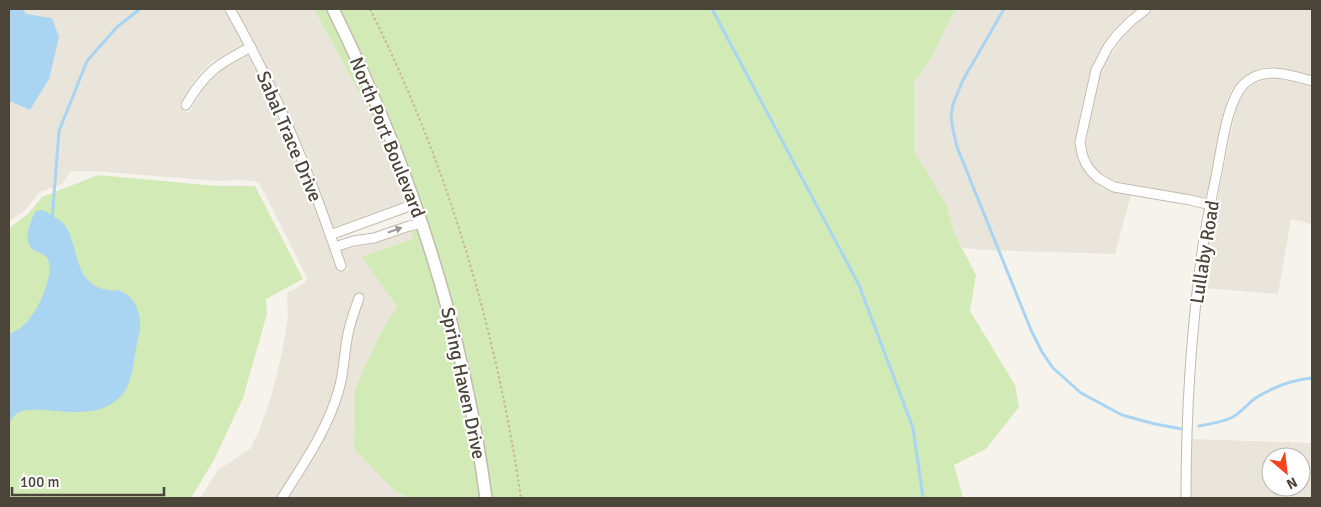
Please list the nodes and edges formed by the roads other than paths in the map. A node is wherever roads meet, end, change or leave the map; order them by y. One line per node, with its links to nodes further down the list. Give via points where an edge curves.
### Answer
1 (230, 9): 4 (street, Sabal Trace Drive)
2 (333, 9): 7 (street, North Port Boulevard, via 379,109)
3 (1146, 9): 8 (street, via 1117,35 1096,70 1080,142 1082,154 1098,178 1114,187)
4 (251, 47): 6 (street, via 216,67); 11 (street, Sabal Trace Drive, via 298,150)
5 (1312, 82): 8 (street, Lullaby Road, via 1271,73 1249,80 1240,89 1232,102)
6 (186, 105)
7 (414, 204): 9 (street, North Port Boulevard); 10 (street)
8 (1210, 205): 21 (street, Lullaby Road, via 1190,363)
9 (422, 223): 12 (street, one-way to 9); 15 (street, North Port Boulevard)
10 (361, 224): 11 (street); 12 (street)
11 (330, 235): 13 (street, Sabal Trace Drive)
12 (367, 239): 13 (street)
13 (334, 247): 14 (street, Sabal Trace Drive)
14 (341, 266)
15 (437, 268): 20 (street, Spring Haven Drive, via 468,389)
16 (359, 298): 17 (street, via 348,331 343,373 333,408)
17 (289, 488): 18 (street); 19 (street)
18 (282, 498)
19 (286, 498)
20 (486, 498)
21 (1186, 498)

